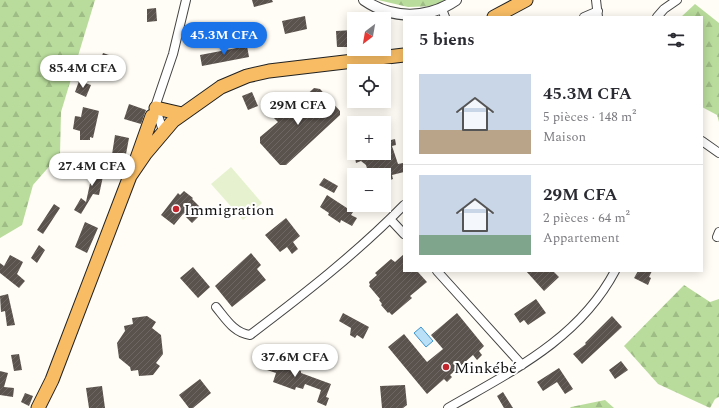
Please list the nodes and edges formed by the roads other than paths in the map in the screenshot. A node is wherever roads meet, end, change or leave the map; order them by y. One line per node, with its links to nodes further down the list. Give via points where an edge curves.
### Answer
1 (186, 0): 13 (street)
2 (364, 0): 8 (street, via 387,12)
3 (456, 0): 7 (street)
4 (526, 0): 9 (highway)
5 (677, 0): 11 (street)
6 (599, 7): 10 (street)
7 (444, 13): 8 (street)
8 (412, 16)
9 (496, 16)
10 (586, 16)
11 (658, 16)
12 (403, 55): 14 (highway, via 269,70 221,87)
13 (154, 110): 14 (highway); 15 (street, via 153,129); 18 (highway)
14 (182, 114): 15 (highway)
15 (160, 135): 18 (highway)
16 (703, 142): 17 (street)
17 (719, 153)
18 (130, 176): 26 (highway)
19 (403, 207): 20 (street)
20 (390, 219): 21 (street); 24 (street, via 289,306 250,335 242,334)
21 (403, 233)
22 (438, 272): 25 (street)
23 (614, 272): 25 (street, via 598,298 579,319 552,345)
24 (216, 307)
25 (522, 365): 29 (street)
26 (46, 390): 27 (highway); 28 (highway)
27 (38, 408)
28 (48, 408)
29 (448, 408)

